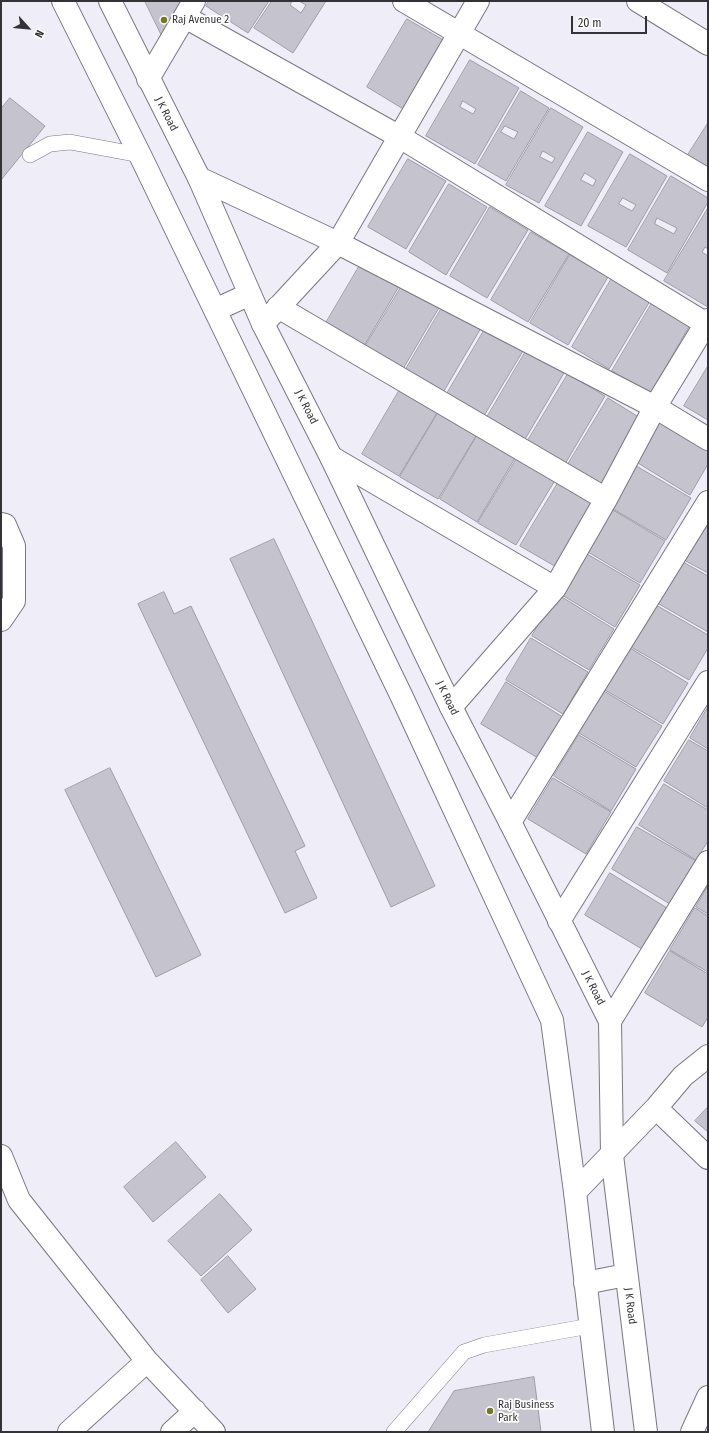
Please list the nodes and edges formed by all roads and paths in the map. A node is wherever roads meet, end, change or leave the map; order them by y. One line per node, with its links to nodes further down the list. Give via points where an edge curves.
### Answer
1 (63, 1): 12 (street)
2 (110, 1): 9 (street, J K Road)
3 (404, 1): 7 (street)
4 (478, 1): 7 (street)
5 (638, 1): 8 (street)
6 (189, 9): 9 (street); 10 (street)
7 (460, 35): 10 (street); 14 (street)
8 (708, 44)
9 (148, 79): 13 (street, J K Road)
10 (400, 137): 15 (street); 19 (street)
11 (30, 155): 12 (lane, via 50,144 70,142)
12 (140, 155): 18 (street)
13 (198, 178): 15 (street); 16 (street, J K Road)
14 (708, 180)
15 (338, 243): 17 (street); 21 (street)
16 (250, 294): 18 (street); 20 (street, J K Road)
17 (278, 307): 20 (street); 24 (street)
18 (215, 310): 42 (street, via 401,695 552,1020)
19 (707, 323): 21 (street)
20 (263, 324): 23 (street, J K Road)
21 (655, 406): 22 (street); 24 (street)
22 (708, 438)
23 (331, 457): 27 (street); 30 (street, J K Road)
24 (606, 499): 27 (street)
25 (708, 502): 31 (street)
26 (1, 524): 28 (street, via 4,525 14,546 14,601)
27 (555, 588): 30 (street)
28 (1, 620)
29 (708, 682): 33 (street)
30 (451, 707): 31 (street, J K Road)
31 (510, 822): 33 (street, J K Road)
32 (708, 862): 34 (street)
33 (559, 921): 34 (street, J K Road)
34 (610, 1021): 39 (street, J K Road)
35 (708, 1039): 37 (street)
36 (708, 1056): 37 (street)
37 (683, 1076): 38 (street)
38 (656, 1108): 39 (street); 41 (street)
39 (612, 1155): 42 (street); 43 (street, J K Road)
40 (1, 1156): 46 (street, via 18,1200)
41 (708, 1158)
42 (575, 1192): 44 (street)
43 (626, 1275): 44 (street); 54 (street, J K Road)
44 (585, 1283): 45 (street)
45 (590, 1326): 52 (lane, via 484,1344 464,1352); 53 (street)
46 (147, 1361): 48 (street); 49 (street)
47 (708, 1397): 55 (street)
48 (195, 1411): 50 (street); 51 (street)
49 (69, 1432)
50 (172, 1432)
51 (214, 1432)
52 (394, 1432)
53 (603, 1432)
54 (646, 1432)
55 (692, 1432)

